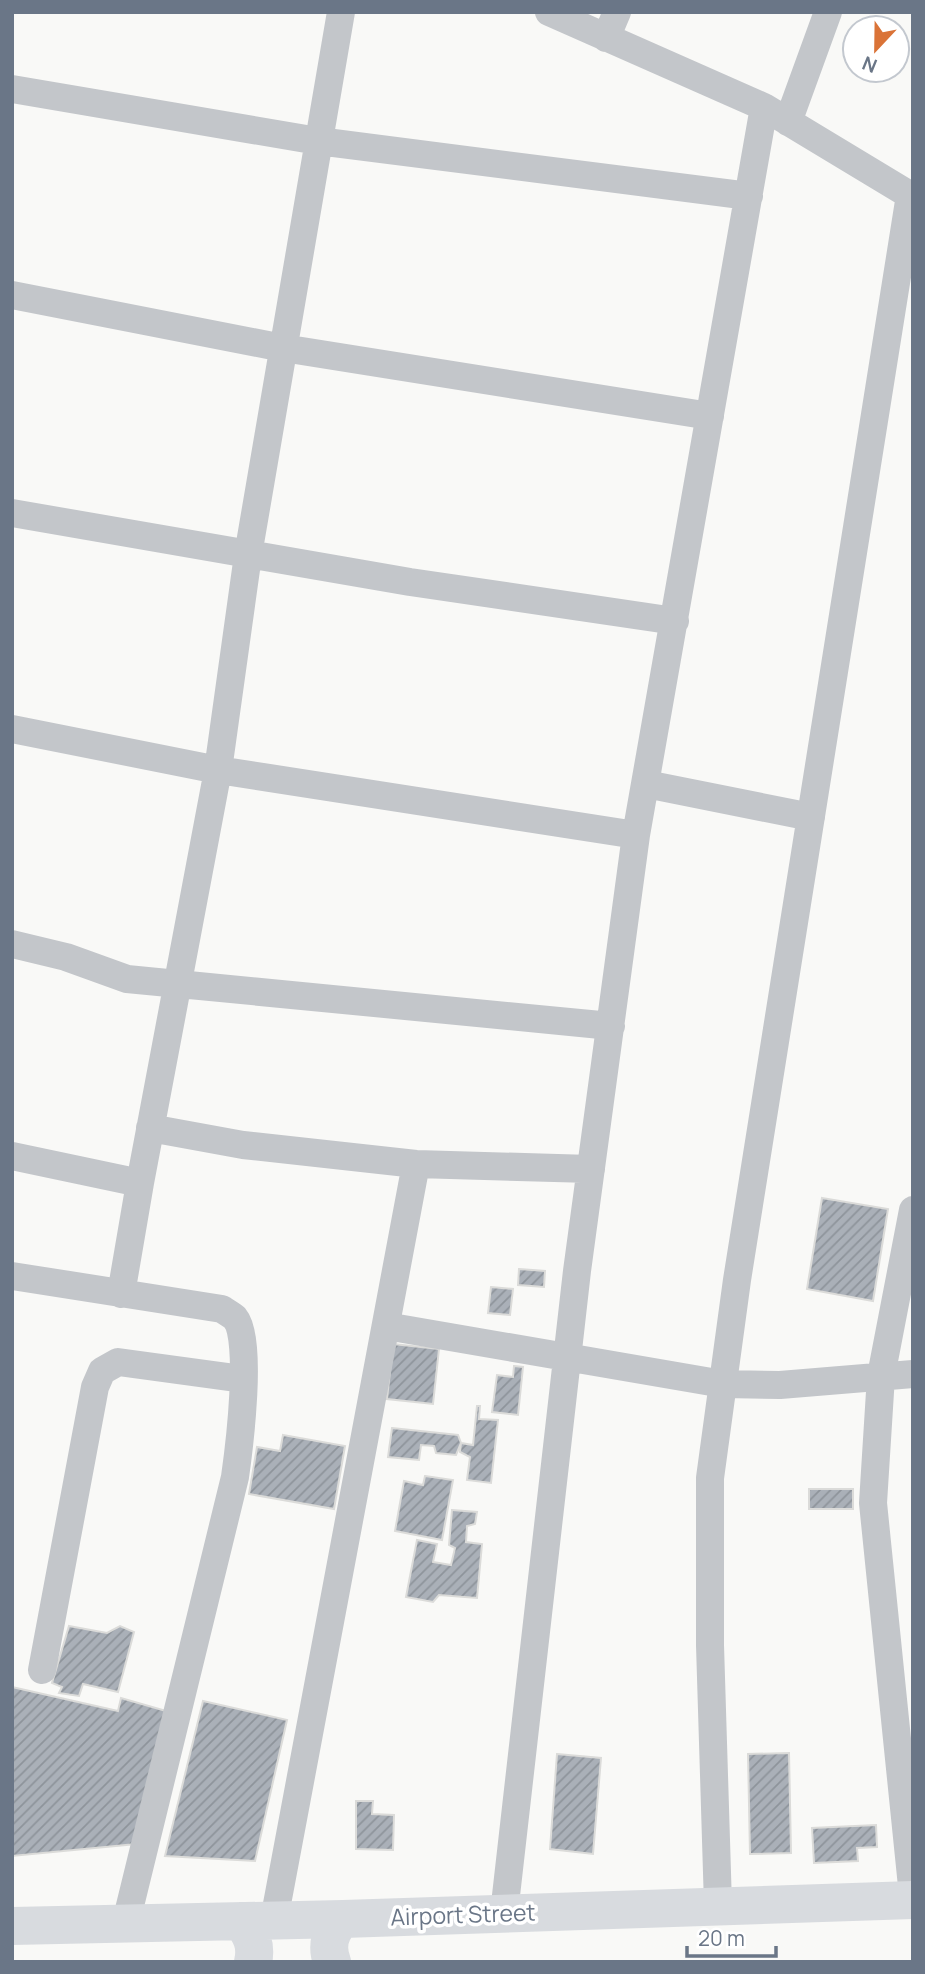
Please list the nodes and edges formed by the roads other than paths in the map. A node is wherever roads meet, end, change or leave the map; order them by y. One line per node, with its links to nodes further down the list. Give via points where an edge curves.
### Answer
1 (341, 12): 8 (street)
2 (549, 12): 4 (street)
3 (828, 12): 7 (street)
4 (612, 25): 6 (street)
5 (12, 89): 8 (street)
6 (764, 107): 7 (street); 9 (street)
7 (788, 122): 10 (street)
8 (318, 141): 9 (street); 12 (street)
9 (749, 196): 13 (street)
10 (911, 196): 20 (street)
11 (12, 295): 12 (street)
12 (283, 348): 13 (street); 15 (street)
13 (710, 415): 16 (street)
14 (12, 513): 15 (street)
15 (248, 555): 16 (street); 18 (street)
16 (675, 621): 19 (street)
17 (12, 729): 18 (street)
18 (218, 770): 21 (street); 23 (street)
19 (646, 784): 20 (street); 21 (street)
20 (811, 817): 38 (street)
21 (636, 835): 24 (street)
22 (12, 944): 23 (street, via 127,979)
23 (177, 984): 24 (street); 25 (street)
24 (611, 1026): 28 (street)
25 (150, 1128): 27 (street); 29 (street)
26 (12, 1156): 29 (street)
27 (416, 1164): 28 (street); 33 (street)
28 (591, 1169): 34 (street)
29 (140, 1183): 32 (street)
30 (913, 1210): 36 (street)
31 (12, 1276): 32 (street)
32 (121, 1294): 37 (street, via 222,1309 237,1320)
33 (386, 1326): 34 (street); 44 (street)
34 (568, 1359): 38 (street); 42 (street)
35 (913, 1374): 36 (street)
36 (881, 1376): 38 (street, via 780,1385); 40 (street, via 873,1503)
37 (243, 1379): 39 (street, via 117,1362 102,1371 95,1387); 45 (street, via 243,1424 235,1477)
38 (723, 1384): 41 (street, via 710,1478)
39 (42, 1670)
40 (913, 1898): 41 (main road, Airport Street)
41 (718, 1905): 42 (main road, Airport Street)
42 (504, 1913): 43 (main road, Airport Street)
43 (343, 1919): 44 (main road, Airport Street); 48 (main road, via 329,1945)
44 (257, 1921): 45 (main road, Airport Street); 47 (main road, via 251,1935)
45 (126, 1923): 46 (main road, Airport Street)
46 (12, 1926)
47 (253, 1962)
48 (332, 1962)

